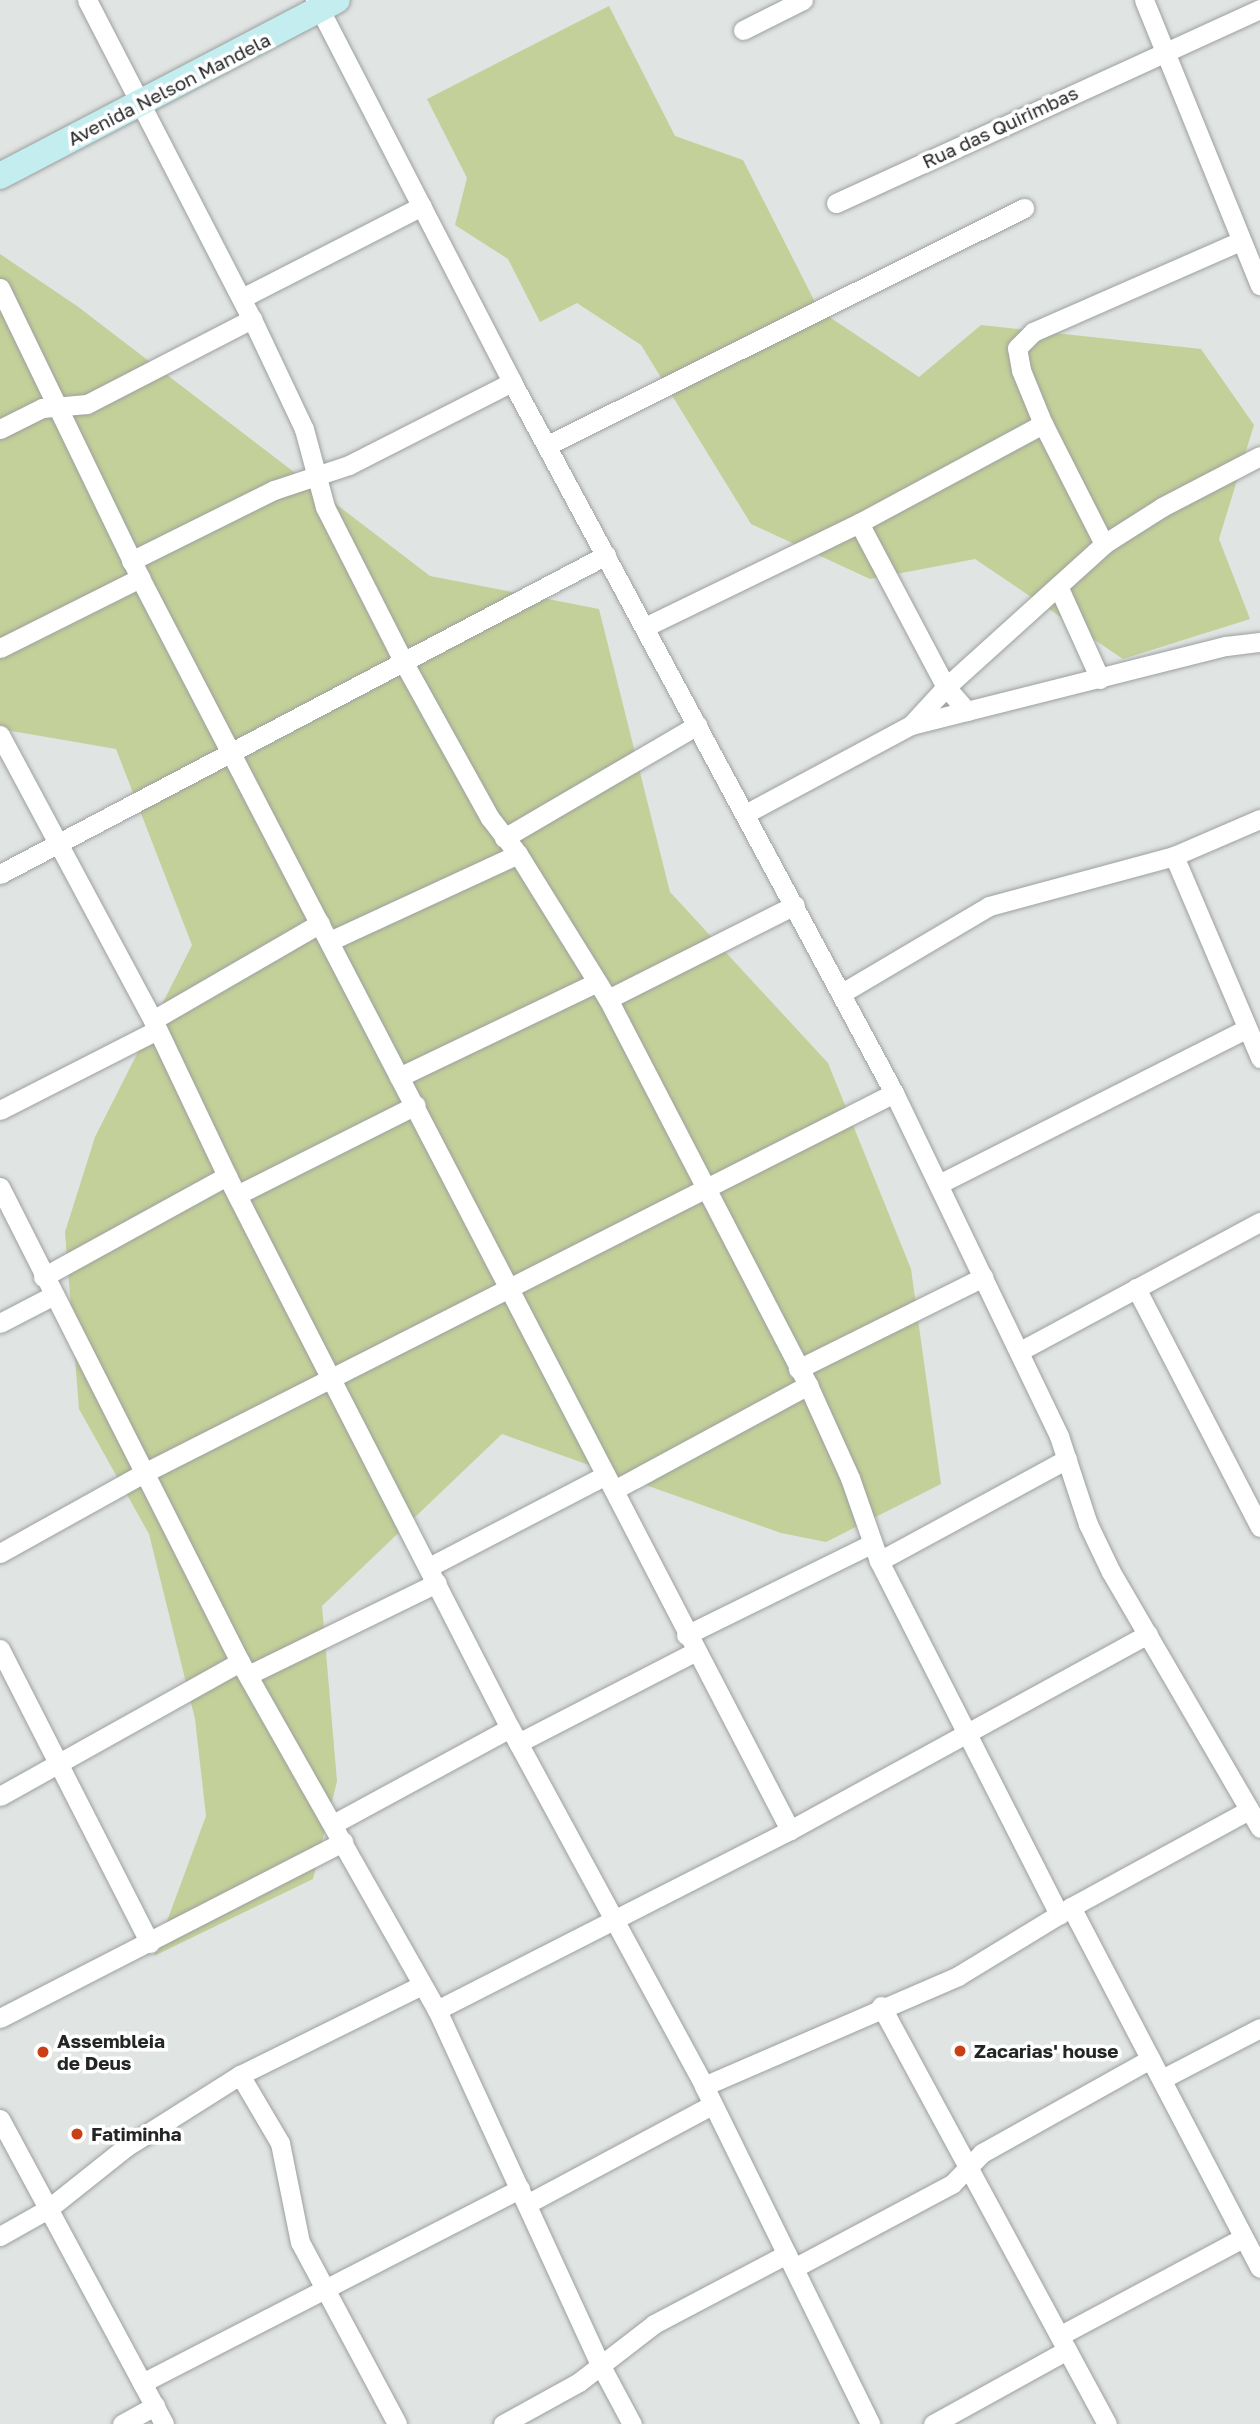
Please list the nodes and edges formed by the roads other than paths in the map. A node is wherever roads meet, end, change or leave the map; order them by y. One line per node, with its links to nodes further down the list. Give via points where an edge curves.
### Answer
1 (87, 0): 8 (street)
2 (803, 0): 6 (street)
3 (1144, 0): 7 (street)
4 (324, 3): 8 (street, Avenida Nelson Mandela); 11 (street)
5 (1260, 9): 7 (street, Rua das Quirimbas)
6 (743, 30)
7 (1164, 52): 10 (street, Rua das Quirimbas); 13 (street)
8 (142, 102): 9 (street, Avenida Nelson Mandela); 16 (street)
9 (0, 176)
10 (836, 203)
11 (422, 206): 16 (street); 18 (street)
12 (1024, 208): 22 (street)
13 (1240, 241): 14 (street); 20 (street, via 1023,339 1017,358)
14 (1260, 285)
15 (0, 288): 19 (street)
16 (242, 298): 17 (street)
17 (252, 318): 19 (street, via 87,404); 24 (street, via 304,429)
18 (512, 382): 22 (street); 24 (street, via 349,465)
19 (57, 407): 21 (street, via 42,408); 28 (street)
20 (1043, 424): 25 (street); 26 (street)
21 (0, 429)
22 (548, 444): 27 (street)
23 (1260, 456): 26 (street, via 1162,507)
24 (316, 476): 28 (street, via 274,489); 33 (street, via 325,508)
25 (859, 523): 30 (street); 35 (street)
26 (1104, 544): 29 (street)
27 (606, 555): 30 (street); 33 (street)
28 (135, 570): 32 (street); 40 (street)
29 (1058, 586): 34 (street); 35 (street)
30 (645, 627): 37 (street)
31 (1260, 642): 34 (street, via 1226,646)
32 (0, 648)
33 (404, 663): 40 (street); 43 (street)
34 (1100, 678): 36 (street)
35 (946, 687): 36 (street); 38 (street)
36 (967, 711): 38 (street)
37 (698, 725): 41 (street); 43 (street)
38 (911, 725): 41 (street)
39 (0, 735): 44 (street)
40 (230, 753): 44 (street); 49 (street)
41 (746, 814): 48 (street)
42 (1260, 819): 46 (street)
43 (504, 838): 45 (street)
44 (60, 843): 47 (street); 54 (street)
45 (518, 854): 50 (street); 51 (street)
46 (1174, 856): 52 (street, via 989,906); 55 (street)
47 (0, 874)
48 (795, 905): 52 (street); 53 (street)
49 (320, 923): 50 (street); 54 (street)
50 (330, 941): 57 (street)
51 (595, 983): 53 (street); 57 (street)
52 (842, 993): 58 (street)
53 (608, 999): 64 (street)
54 (155, 1025): 60 (street); 61 (street)
55 (1246, 1029): 56 (street); 62 (street)
56 (1260, 1058)
57 (399, 1077): 59 (street)
58 (894, 1093): 62 (street); 64 (street)
59 (416, 1105): 65 (street); 70 (street)
60 (0, 1110)
61 (228, 1176): 65 (street); 67 (street)
62 (939, 1184): 68 (street)
63 (0, 1187): 67 (street)
64 (706, 1187): 70 (street); 74 (street)
65 (237, 1195): 75 (street)
66 (1260, 1222): 69 (street)
67 (44, 1277): 71 (street)
68 (983, 1277): 73 (street); 74 (street)
69 (1136, 1288): 73 (street); 79 (street)
70 (511, 1290): 75 (street); 78 (street)
71 (54, 1295): 72 (street); 77 (street)
72 (0, 1323)
73 (1020, 1351): 76 (street)
74 (803, 1377): 78 (street); 80 (street, via 850,1478)
75 (331, 1378): 77 (street); 82 (street)
76 (1067, 1459): 80 (street); 83 (street, via 1088,1524)
77 (142, 1474): 81 (street); 86 (street)
78 (610, 1483): 82 (street); 84 (street)
79 (1260, 1527)
80 (876, 1552): 84 (street); 87 (street)
81 (0, 1553)
82 (433, 1575): 86 (street); 88 (street)
83 (1148, 1634): 87 (street); 91 (street)
84 (690, 1644): 88 (street); 94 (street)
85 (0, 1649): 89 (street)
86 (244, 1669): 89 (street); 92 (street)
87 (965, 1734): 94 (street); 96 (street)
88 (514, 1735): 92 (street); 97 (street)
89 (57, 1766): 90 (street); 98 (street)
90 (0, 1796)
91 (1249, 1810): 93 (street); 96 (street)
92 (333, 1824): 95 (street)
93 (1260, 1828)
94 (790, 1830): 97 (street)
95 (343, 1842): 98 (street); 99 (street)
96 (1065, 1911): 100 (street, via 958,1976); 104 (street)
97 (614, 1920): 101 (street); 107 (street)
98 (149, 1943): 102 (street)
99 (422, 1984): 101 (street); 105 (street)
100 (881, 2006): 107 (street); 110 (street)
101 (437, 2010): 111 (street)
102 (0, 2018)
103 (1260, 2028): 106 (street)
104 (1150, 2059): 106 (street); 110 (street, via 982,2153)
105 (240, 2075): 112 (street, via 126,2147); 117 (street, via 280,2143 300,2242)
106 (1162, 2079): 114 (street)
107 (704, 2086): 108 (street)
108 (712, 2105): 111 (street); 115 (street)
109 (0, 2119): 112 (street)
110 (971, 2167): 115 (street, via 952,2183); 118 (street)
111 (523, 2197): 117 (street); 119 (street)
112 (48, 2209): 113 (street); 120 (street)
113 (0, 2236)
114 (1243, 2238): 116 (street); 118 (street)
115 (791, 2261): 119 (street, via 654,2325); 126 (street)
116 (1258, 2262)
117 (326, 2290): 120 (street); 123 (street)
118 (1064, 2342): 127 (street); 128 (street)
119 (601, 2366): 124 (street); 125 (street)
120 (142, 2383): 121 (street)
121 (160, 2415): 122 (street)
122 (122, 2424)
123 (397, 2424)
124 (503, 2424)
125 (632, 2424)
126 (870, 2424)
127 (933, 2424)
128 (1107, 2424)

